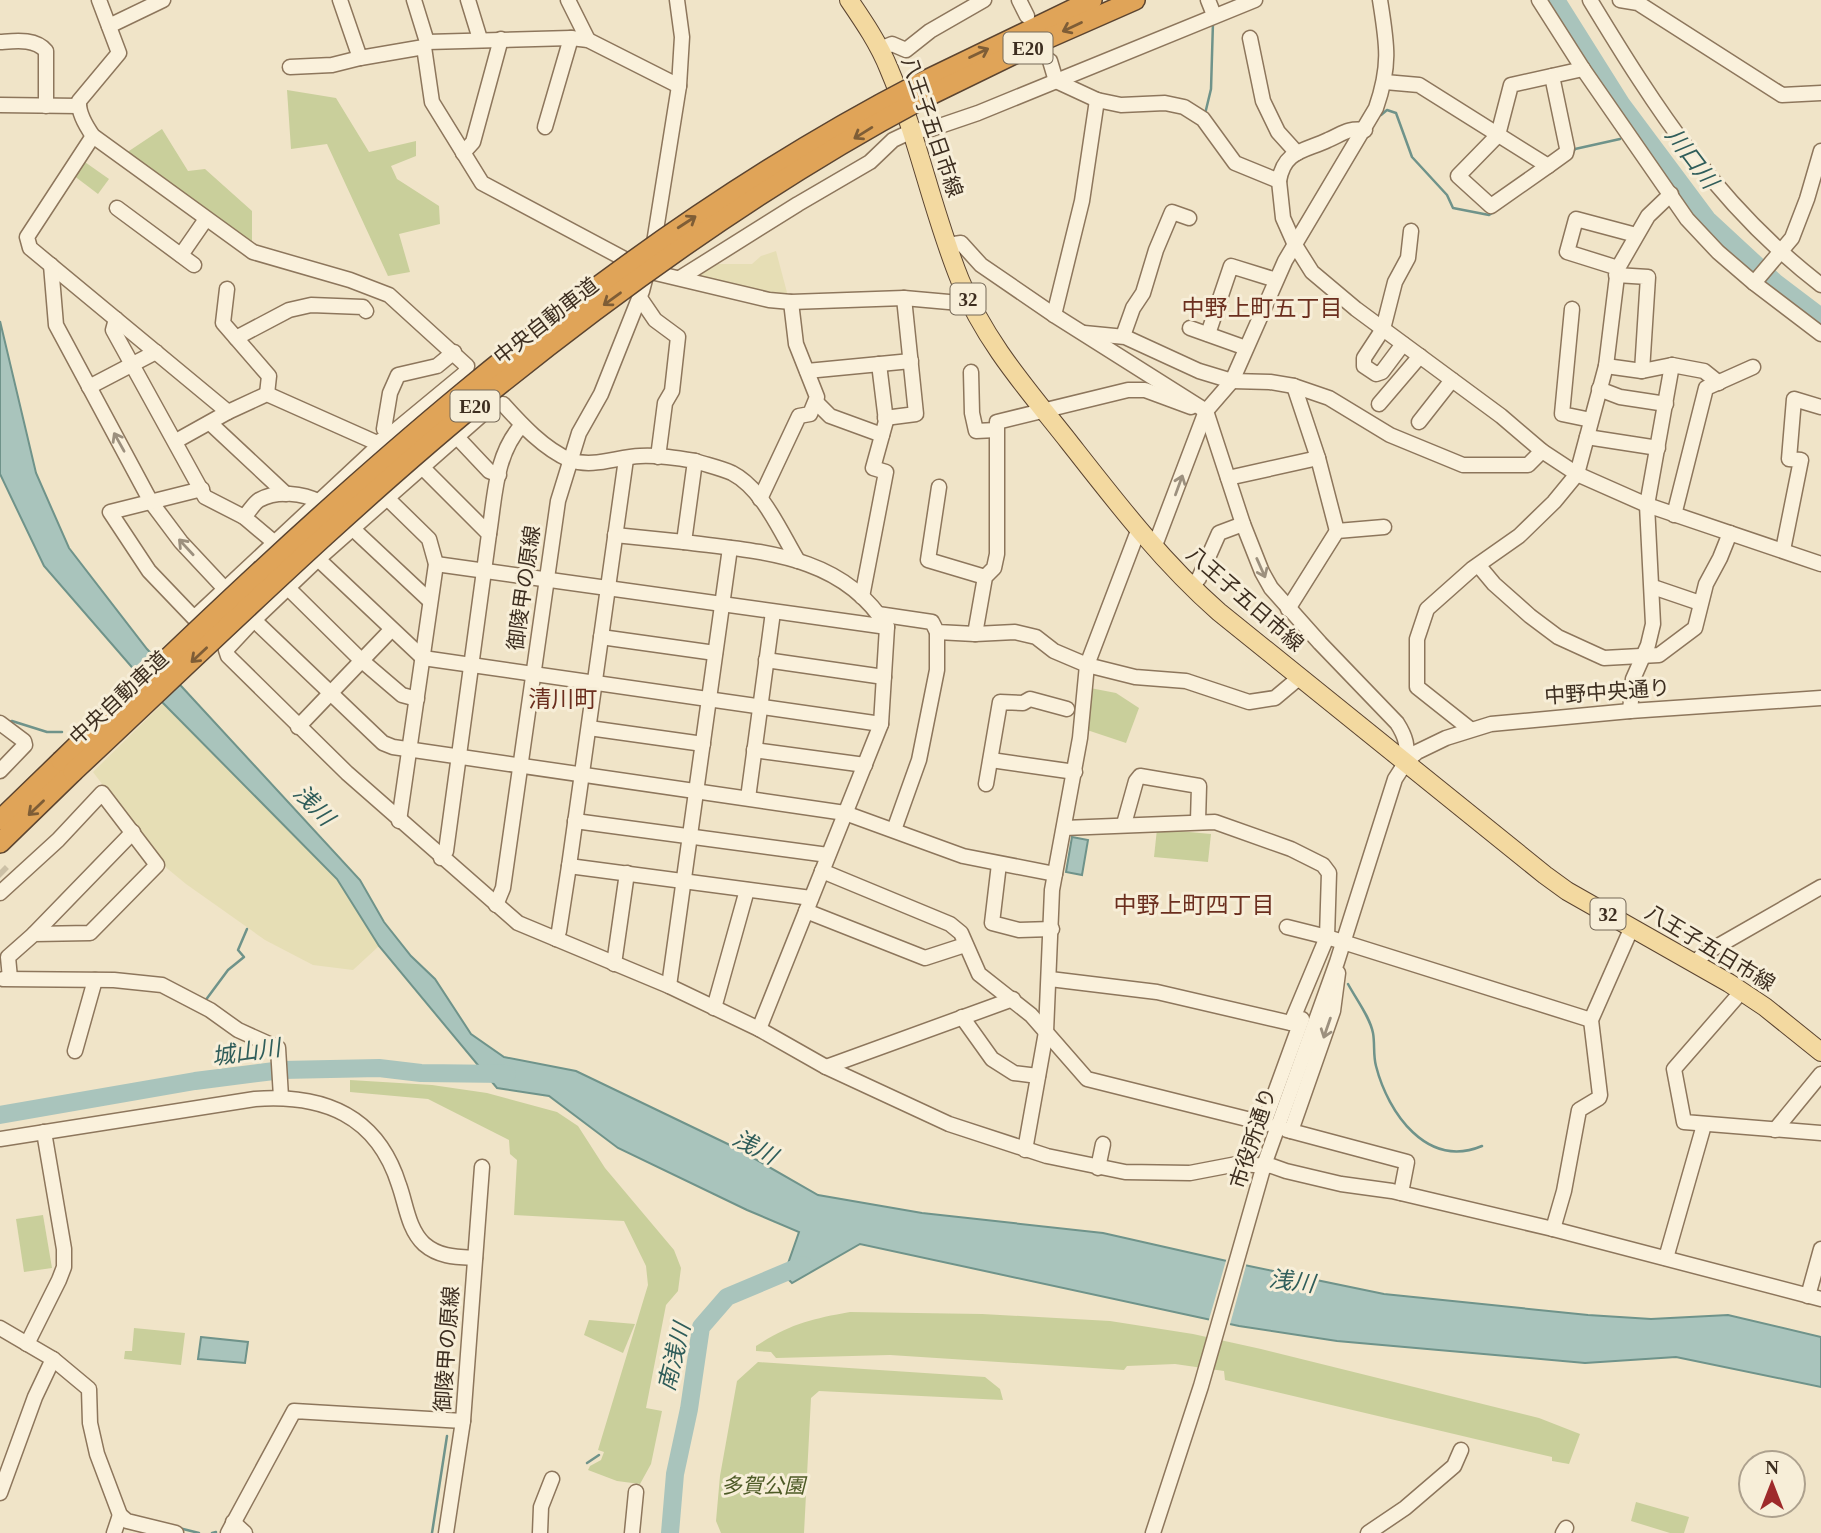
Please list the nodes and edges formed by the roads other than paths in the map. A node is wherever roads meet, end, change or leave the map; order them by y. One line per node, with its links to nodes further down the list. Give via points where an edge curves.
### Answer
1 (99, 0): 22 (street)
2 (163, 0): 3 (street); 22 (street)
3 (173, 0)
4 (340, 0): 31 (street)
5 (414, 0): 29 (street)
6 (468, 0): 25 (street)
7 (568, 0): 27 (street)
8 (677, 0): 38 (street, 御陵甲の原線, via 682,37)
9 (984, 0): 30 (street, via 905,50 891,44)
10 (1019, 0): 21 (street)
11 (1093, 0): 39 (highway, 中央自動車道 / E20, one-way to 11)
12 (1135, 0): 39 (highway, 中央自動車道 / E20, one-way to 39)
13 (1208, 0): 20 (street)
14 (1255, 0): 20 (street)
15 (1380, 0): 37 (street, via 1387,54)
16 (1539, 0): 34 (street)
17 (1620, 0): 40 (street, via 1638,3 1782,95)
18 (1595, 1): 64 (street, via 1629,64 1682,143)
19 (856, 3): 30 (main road, 八王子五日市線 / 32)
20 (1214, 15): 36 (street)
21 (1027, 16)
22 (110, 26): 42 (street, via 119,53)
23 (571, 37): 26 (street); 27 (street); 45 (street)
24 (1250, 38): 52 (street, via 1263,101 1278,132)
25 (480, 39): 26 (street); 29 (street)
26 (501, 39): 51 (street, via 473,142)
27 (588, 40): 38 (street)
28 (0, 42): 44 (street, via 24,41 46,51)
29 (425, 45): 31 (street); 51 (street, via 432,102)
30 (880, 49): 47 (main road, 八王子五日市線 / 32)
31 (360, 58): 33 (street)
32 (1050, 61): 36 (street)
33 (290, 68)
34 (1583, 69): 35 (street); 55 (street)
35 (1552, 76): 48 (street, via 1509,87); 53 (street, via 1567,148)
36 (1056, 81): 41 (street); 47 (street, via 978,113)
37 (1385, 82): 46 (street); 48 (street, via 1419,85)
38 (679, 86): 68 (street, 御陵甲の原線)
39 (920, 91): 222 (highway, 中央自動車道 / E20, one-way to 222, bridge, via 590,314 493,391); 222 (highway, 中央自動車道 / E20, one-way to 39, bridge, via 285,548 481,376 672,232 877,105)
40 (1821, 93)
41 (1097, 100): 54 (street, via 1184,107 1203,119 1235,163); 81 (street, via 1082,201)
42 (79, 104): 44 (street); 49 (street)
43 (0, 105): 44 (street)
44 (46, 106)
45 (545, 127)
46 (1365, 130): 52 (street, via 1350,129); 62 (street)
47 (912, 131): 63 (main road, 八王子五日市線 / 32); 70 (street, via 893,140 870,162)
48 (1498, 135): 53 (street); 53 (street, via 1458,176 1491,206)
49 (93, 136): 59 (street); 66 (street, via 27,237 30,248)
50 (1821, 151): 56 (street)
51 (463, 153): 68 (street, via 482,183)
52 (1297, 153): 54 (street, via 1283,168)
53 (1548, 166)
54 (1279, 181): 62 (street, via 1283,218)
55 (1671, 194): 61 (street); 72 (street, via 1695,228)
56 (1814, 200): 64 (street)
57 (117, 208): 65 (street, via 132,225)
58 (1189, 218): 88 (street, via 1172,212)
59 (206, 219): 65 (street); 93 (street, via 253,252 382,291)
60 (1410, 231): 84 (street, via 1408,258 1395,282)
61 (1636, 235): 69 (street); 69 (street, via 1576,219 1567,252)
62 (1295, 244): 71 (street); 84 (street, via 1312,272)
63 (947, 245): 78 (main road, 八王子五日市線 / 32); 81 (street, via 961,243 981,265)
64 (1780, 253): 72 (street); 73 (street)
65 (181, 255): 67 (street)
66 (51, 265): 82 (street); 109 (street, via 56,325)
67 (194, 265)
68 (647, 271): 70 (street); 75 (street, 御陵甲の原線)
69 (1617, 272): 99 (street); 102 (street, via 1648,277)
70 (680, 278): 77 (street)
71 (1276, 279): 86 (street, via 1231,266); 91 (street)
72 (1755, 282): 87 (street)
73 (1821, 285)
74 (227, 289): 89 (street, via 223,324)
75 (641, 294): 133 (street, via 655,320 678,337); 136 (street, 御陵甲の原線, via 601,394 579,433)
76 (904, 298): 77 (street); 78 (street); 95 (street)
77 (792, 302): 101 (street, via 796,344)
78 (971, 304): 119 (main road, 八王子五日市線 / 32, via 995,348)
79 (1572, 309): 121 (street, via 1562,414)
80 (366, 311): 89 (street, via 363,307 310,305 289,310)
81 (1054, 315): 85 (street)
82 (116, 318): 92 (street); 97 (street, via 113,330)
83 (1190, 328): 86 (street)
84 (1383, 329): 90 (street); 90 (street, via 1364,358 1364,366 1376,374 1382,372)
85 (1081, 332): 88 (street); 117 (street)
86 (1208, 334): 91 (street)
87 (1821, 334)
88 (1123, 337): 106 (street)
89 (236, 338): 111 (street, via 269,376)
90 (1403, 344): 94 (street)
91 (1247, 348): 106 (street)
92 (156, 352): 97 (street); 118 (street)
93 (454, 352): 104 (street, via 467,366); 126 (street, via 438,366 398,375 384,429)
94 (1420, 356): 105 (street); 114 (street)
95 (911, 361): 96 (street); 120 (street, via 916,414)
96 (879, 364): 101 (street); 120 (street)
97 (132, 365): 109 (street); 130 (street)
98 (1672, 365): 102 (street); 107 (street, via 1704,371); 115 (street)
99 (1606, 366): 102 (street); 110 (street)
100 (1753, 367): 107 (street)
101 (807, 371): 112 (street)
102 (1642, 371)
103 (971, 372): 125 (street, via 976,431)
104 (465, 373): 113 (street); 126 (street)
105 (1452, 380): 122 (street); 132 (street)
106 (1233, 381): 108 (street); 117 (street)
107 (1719, 383): 150 (street, via 1706,388)
108 (1294, 386): 132 (street, via 1329,398 1390,435 1463,465 1528,465); 134 (street)
109 (89, 387): 147 (street, one-way to 109)
110 (1599, 389): 115 (street); 121 (street)
111 (267, 394): 118 (street); 126 (street, via 377,443)
112 (816, 402): 127 (street, via 830,416); 146 (street, via 810,414 799,416)
113 (494, 404): 124 (street, via 503,404); 128 (street)
114 (1379, 404)
115 (1665, 404): 131 (street)
116 (1821, 407): 164 (street, via 1794,400 1789,459 1801,460)
117 (1206, 411): 119 (street, via 1145,390 1128,390); 141 (street); 163 (street, one-way to 117)
118 (228, 412): 123 (street)
119 (1045, 412): 125 (street, via 997,422); 155 (main road, 八王子五日市線 / 32)
120 (886, 418): 127 (street)
121 (1591, 420): 129 (street)
122 (1419, 422)
123 (211, 423): 130 (street); 144 (street)
124 (522, 425): 136 (street); 140 (street, via 509,438)
125 (996, 430): 171 (street, via 997,554 994,568)
126 (390, 435): 138 (street); 148 (street)
127 (882, 435): 178 (street, via 873,468 886,472)
128 (456, 436): 138 (street); 140 (street, via 489,471)
129 (1587, 437): 131 (street); 139 (street)
130 (176, 441): 143 (street)
131 (1658, 449): 149 (street)
132 (1542, 451): 139 (street)
133 (658, 457): 135 (street); 137 (street)
134 (1318, 458): 141 (street); 156 (street)
135 (626, 459): 136 (street); 159 (street)
136 (572, 460): 172 (street, 御陵甲の原線, via 558,501)
137 (695, 461): 146 (street, via 731,473); 160 (street)
138 (421, 467): 145 (street); 158 (street)
139 (1577, 474): 149 (street); 169 (street, via 1519,536)
140 (499, 475): 158 (street)
141 (1228, 478): 152 (street)
142 (939, 487): 171 (street, via 928,560)
143 (202, 489): 147 (street); 151 (street, via 205,497)
144 (286, 494): 148 (street); 151 (street, via 258,500)
145 (386, 498): 154 (street); 167 (street, via 429,539)
146 (760, 499): 166 (street)
147 (151, 502): 175 (street, one-way to 147, via 181,542); 175 (street, via 110,512 149,571 194,618)
148 (320, 502): 161 (street)
149 (1647, 505): 150 (street); 174 (street)
150 (1674, 515): 157 (street)
151 (244, 517): 161 (street)
152 (1243, 524): 173 (street, via 1219,533); 182 (street, one-way to 182, via 1270,588)
153 (1384, 527): 156 (street)
154 (352, 528): 165 (street); 179 (street)
155 (1138, 531): 163 (main road, 八王子五日市線 / 32); 197 (street)
156 (1337, 531): 182 (street)
157 (1730, 533): 164 (street); 180 (street)
158 (489, 534): 170 (street)
159 (615, 535): 160 (street); 177 (street)
160 (684, 542): 162 (street)
161 (275, 543): 175 (street)
162 (730, 548): 166 (street); 181 (street)
163 (1154, 548): 173 (main road, 八王子五日市線 / 32)
164 (1783, 550): 168 (street)
165 (318, 559): 176 (street); 187 (street)
166 (799, 561): 178 (street, via 846,582)
167 (436, 564): 170 (street); 179 (street)
168 (1821, 564)
169 (1479, 566): 192 (street, via 1530,617 1558,637 1604,658); 213 (street, via 1427,609 1417,639 1418,687)
170 (485, 571): 172 (street); 196 (street)
171 (985, 577): 189 (street)
172 (547, 579): 177 (street); 198 (street, 御陵甲の原線)
173 (1191, 587): 200 (main road, 八王子五日市線 / 32)
174 (1653, 587): 180 (street); 192 (street, via 1653,624)
175 (226, 588): 185 (street)
176 (288, 588): 185 (street); 194 (street)
177 (607, 589): 181 (street); 190 (street)
178 (862, 597): 184 (street)
179 (430, 601): 193 (street)
180 (1700, 603): 192 (street, via 1695,628 1689,634 1659,654)
181 (722, 604): 183 (street); 191 (street)
182 (1288, 609): 219 (street, via 1397,723 1405,735)
183 (773, 612): 186 (street); 195 (street)
184 (878, 614): 186 (street); 188 (street, via 932,622)
185 (254, 620): 202 (street); 211 (street, via 226,653)
186 (887, 627): 199 (street)
187 (391, 630): 193 (street); 194 (street)
188 (937, 632): 189 (street); 236 (street, via 937,670 919,760)
189 (975, 634): 197 (street, via 1015,632 1036,637 1054,651)
190 (601, 637): 191 (street); 201 (street)
191 (715, 653): 205 (street)
192 (1643, 656): 208 (street, via 1633,679)
193 (423, 658): 196 (street); 204 (street)
194 (361, 660): 202 (street); 204 (street, via 401,695)
195 (766, 660): 199 (street); 206 (street)
196 (472, 665): 198 (street); 217 (street)
197 (1087, 665): 200 (street, via 1135,677 1186,681 1249,702 1275,698); 224 (street)
198 (533, 674): 201 (street); 221 (street, 御陵甲の原線)
199 (884, 677): 210 (street)
200 (1300, 677): 219 (main road, 八王子五日市線 / 32)
201 (595, 683): 205 (street); 212 (street)
202 (330, 692): 211 (street); 215 (street, via 383,743)
203 (1821, 698): 208 (street, 中野中央通り)
204 (417, 699): 215 (street)
205 (709, 699): 206 (street); 214 (street)
206 (760, 706): 210 (street); 216 (street)
207 (1067, 709): 218 (street, via 1030,699 1000,702)
208 (1630, 711): 213 (street, 中野中央通り)
209 (0, 723): 223 (street, via 25,745)
210 (881, 723): 220 (street)
211 (298, 727): 231 (street)
212 (589, 728): 214 (street); 225 (street)
213 (1470, 729): 219 (street, 中野中央通り, via 1427,747)
214 (703, 744): 227 (street)
215 (410, 750): 217 (street); 231 (street)
216 (754, 750): 220 (street); 228 (street)
217 (460, 758): 221 (street); 241 (street, via 446,851)
218 (990, 760): 224 (street); 226 (street)
219 (1406, 762): 254 (main road, 八王子五日市線 / 32, via 1545,875); 259 (street, 市役所通り, via 1395,779)
220 (865, 765): 229 (street)
221 (521, 766): 225 (street); 251 (street, 御陵甲の原線, via 503,888)
222 (67, 767): 230 (highway, 中央自動車道 / E20); 239 (highway, 中央自動車道 / E20, one-way to 239)
223 (0, 771)
224 (1075, 772): 235 (street)
225 (582, 774): 227 (street); 232 (street)
226 (986, 784)
227 (696, 791): 228 (street); 238 (street)
228 (748, 798): 229 (street)
229 (845, 813): 236 (street); 240 (street)
230 (0, 820)
231 (400, 821): 241 (street)
232 (575, 821): 238 (street); 243 (street)
233 (1198, 821): 234 (street); 234 (street, via 1199,786 1140,776); 257 (street, via 1215,822 1323,865 1329,873)
234 (1124, 824): 235 (street)
235 (1064, 828): 246 (street)
236 (894, 830): 242 (street, via 962,856)
237 (133, 832): 250 (street, via 102,793 58,840 8,878); 256 (street); 256 (street, via 157,865 90,933)
238 (690, 837): 240 (street); 247 (street)
239 (0, 843)
240 (828, 856): 244 (street)
241 (441, 858): 251 (street)
242 (999, 864): 246 (street); 255 (street, via 992,923 1019,930)
243 (569, 866): 245 (street); 258 (street)
244 (822, 871): 252 (street); 260 (street, via 950,924 961,933)
245 (627, 873): 247 (street); 263 (street)
246 (1055, 874): 255 (street)
247 (684, 881): 249 (street); 267 (street)
248 (1821, 887): 262 (street)
249 (747, 890): 252 (street); 271 (street)
250 (0, 893)
251 (496, 905): 258 (street, via 518,923)
252 (809, 905): 260 (street, via 925,958); 275 (street)
253 (1287, 927): 257 (street)
254 (1632, 927): 262 (main road, 八王子五日市線 / 32); 273 (street)
255 (1052, 929): 265 (street)
256 (34, 933): 264 (street, via 8,957)
257 (1327, 937): 259 (street); 274 (street)
258 (556, 939): 263 (street)
259 (1342, 943): 261 (street, 市役所通り); 273 (street)
260 (965, 945): 270 (street, via 979,974)
261 (1337, 962): 268 (street, 市役所通り); 293 (street, one-way to 293, via 1333,1011 1289,1130 1408,1162)
262 (1695, 962): 269 (main road, 八王子五日市線 / 32)
263 (614, 964): 267 (street)
264 (5, 979): 266 (street)
265 (1050, 979): 274 (street, via 1157,992); 276 (street)
266 (95, 980): 277 (street); 282 (street, via 162,985 278,1048)
267 (669, 986): 271 (street)
268 (1326, 989): 274 (street, via 1308,1003); 291 (street, 市役所通り)
269 (1742, 991): 278 (main road, 八王子五日市線 / 32); 283 (street, via 1674,1069 1684,1122)
270 (1013, 999): 272 (street); 276 (street)
271 (714, 1008): 275 (street)
272 (962, 1017): 279 (street); 281 (street, via 992,1059 1014,1073)
273 (1591, 1020): 294 (street, via 1600,1094 1579,1110)
274 (1295, 1024): 276 (street, via 1266,1124 1087,1079)
275 (759, 1029): 279 (street)
276 (1046, 1032): 281 (street)
277 (75, 1051)
278 (1821, 1052)
279 (826, 1067): 289 (street, via 949,1125)
280 (1821, 1074): 284 (street)
281 (1038, 1076): 289 (street)
282 (281, 1091): 285 (street); 296 (street, via 322,1104 360,1125 388,1157 419,1239 441,1254)
283 (1704, 1125): 284 (street); 297 (street)
284 (1775, 1130): 286 (street)
285 (44, 1132): 287 (street); 300 (street, via 64,1267)
286 (1821, 1133)
287 (0, 1139)
288 (1103, 1144): 292 (street)
289 (1025, 1150): 292 (street)
290 (482, 1167): 296 (street, 御陵甲の原線)
291 (1263, 1167): 292 (street, via 1245,1163 1165,1174); 293 (street); 315 (street, 市役所通り, via 1201,1386)
292 (1098, 1168)
293 (1401, 1193): 294 (street)
294 (1553, 1229): 297 (street)
295 (1821, 1249): 298 (street)
296 (475, 1258): 302 (street, 御陵甲の原線)
297 (1666, 1258): 298 (street)
298 (1815, 1298)
299 (0, 1328): 300 (street)
300 (27, 1344): 301 (street)
301 (53, 1359): 306 (street); 307 (street, via 89,1389 97,1454)
302 (463, 1421): 308 (street, via 295,1411); 312 (street, 御陵甲の原線)
303 (1461, 1450): 316 (street, via 1454,1466)
304 (552, 1479): 313 (street, via 541,1507)
305 (636, 1492): 314 (street)
306 (0, 1493)
307 (120, 1515): 309 (street); 310 (street, via 127,1521)
308 (230, 1527): 311 (street)
309 (114, 1533)
310 (176, 1533)
311 (245, 1533)
312 (446, 1533)
313 (540, 1533)
314 (632, 1533)
315 (1153, 1533)
316 (1368, 1533)

